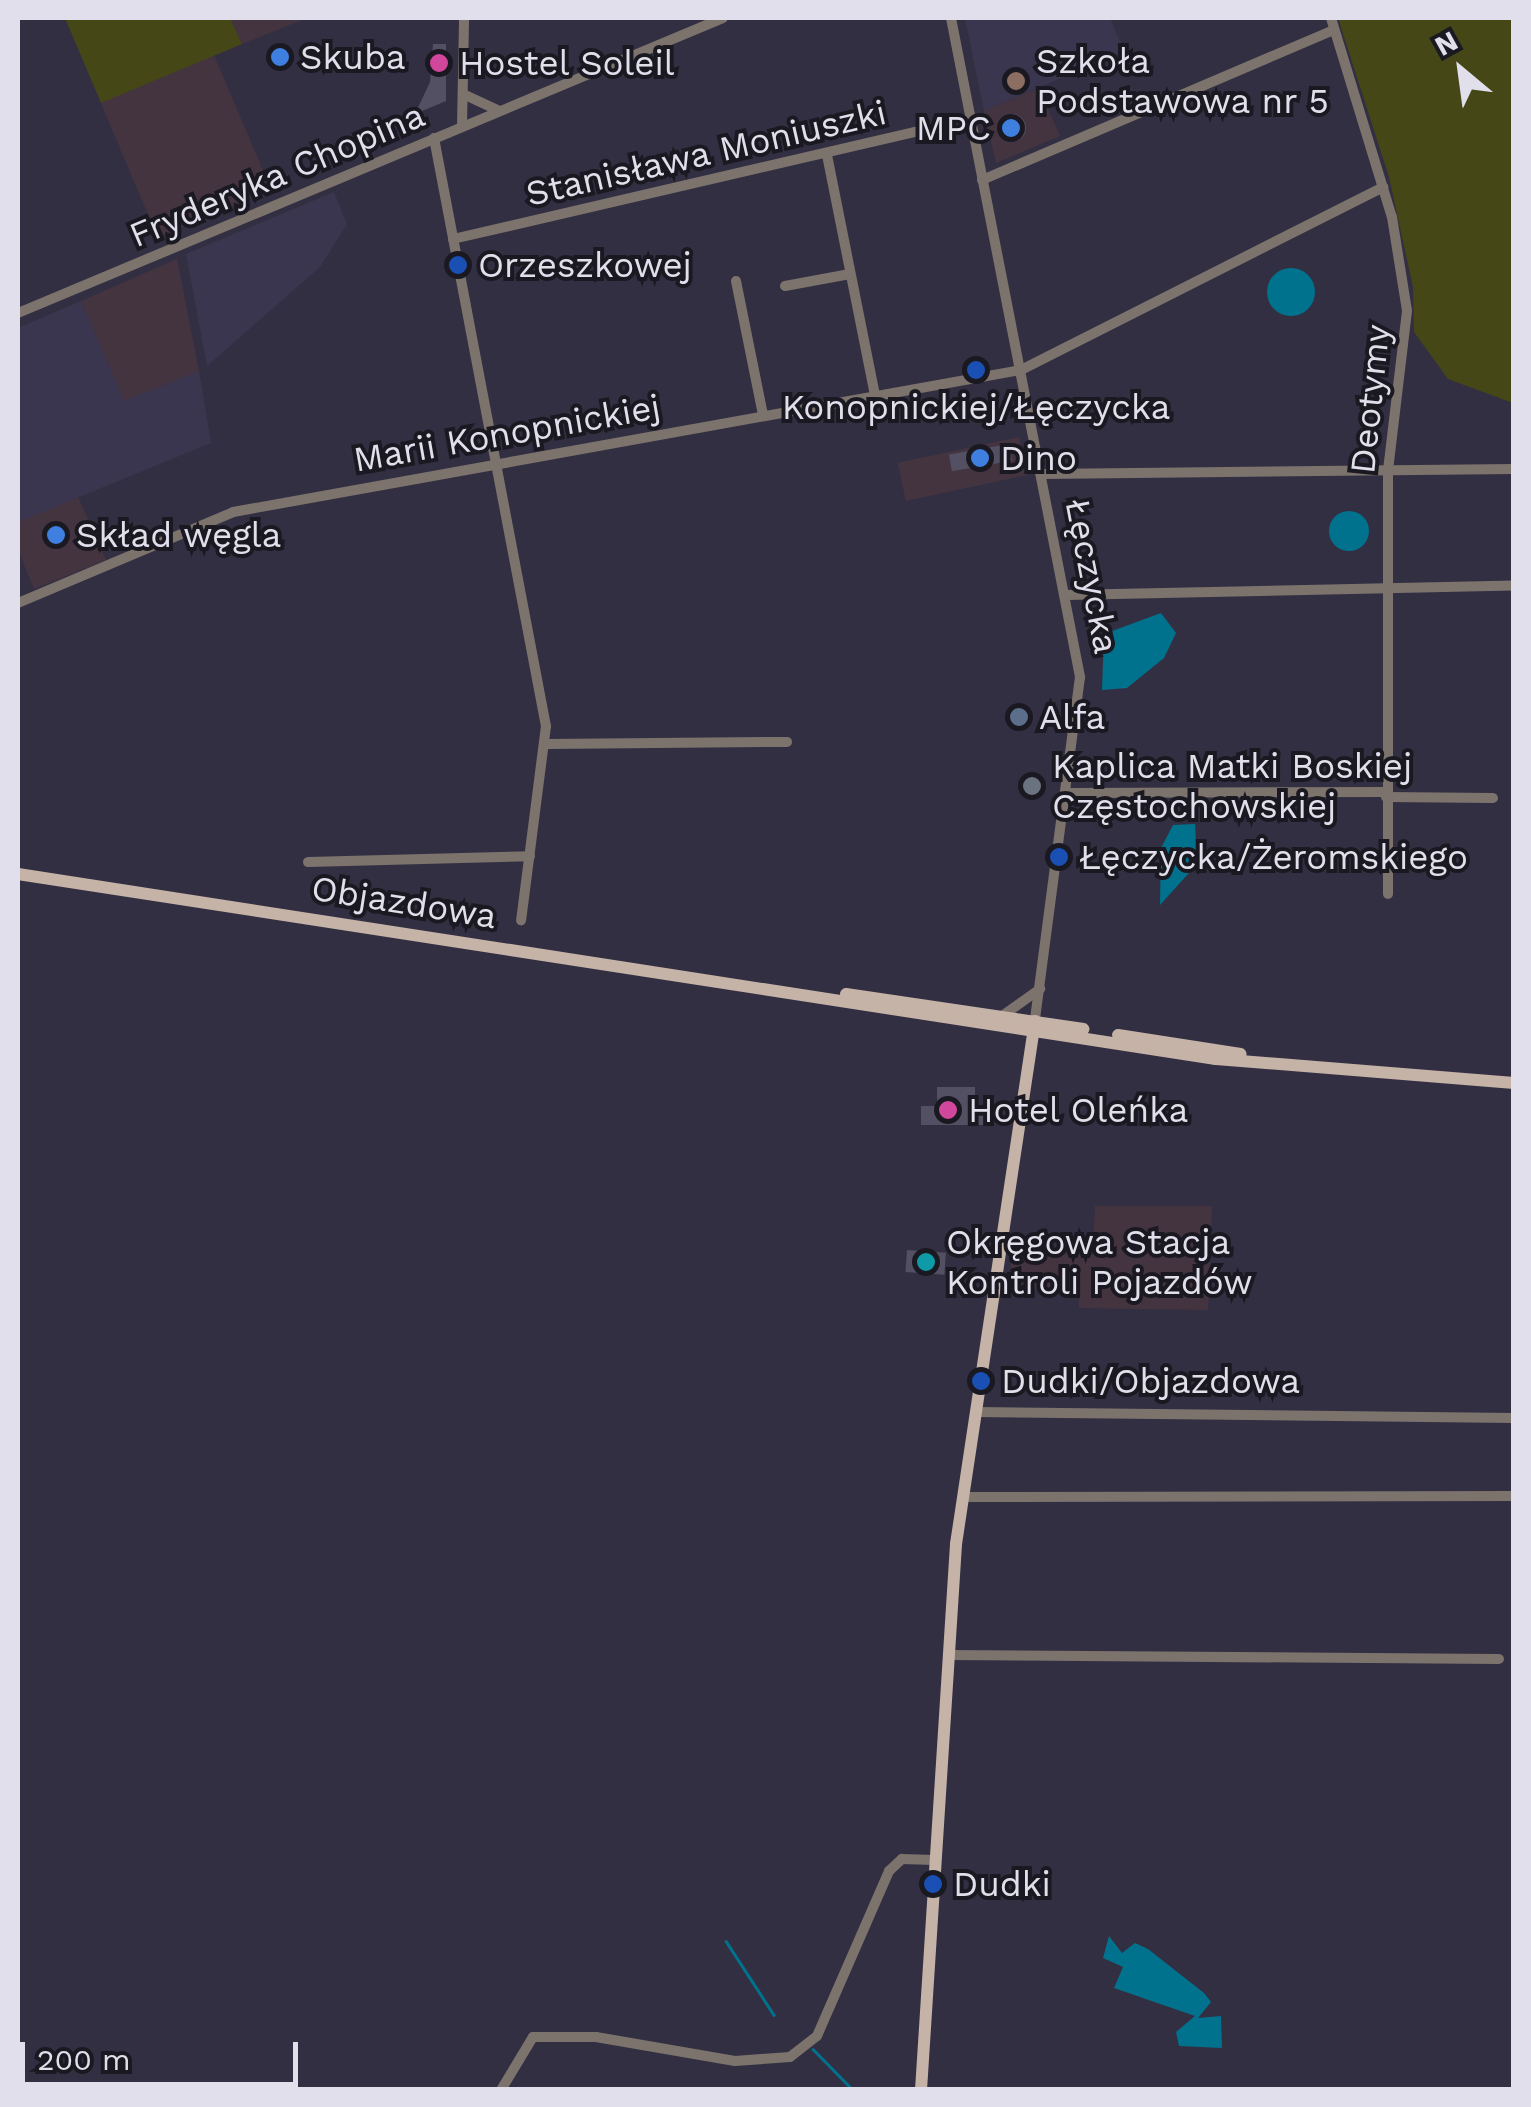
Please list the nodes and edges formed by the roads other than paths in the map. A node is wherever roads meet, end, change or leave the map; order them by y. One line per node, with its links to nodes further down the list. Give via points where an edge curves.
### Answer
1 (464, 18): 5 (street)
2 (724, 18): 6 (street, Fryderyka Chopina)
3 (951, 18): 7 (street, Łęczycka)
4 (1333, 24): 11 (street); 12 (street, Deotymy)
5 (464, 94): 6 (street); 8 (street)
6 (502, 110): 8 (street, Fryderyka Chopina)
7 (970, 120): 10 (street, Stanisława Moniuszki); 11 (street, Łęczycka)
8 (462, 126): 9 (street, Fryderyka Chopina)
9 (434, 138): 13 (street); 17 (street, Fryderyka Chopina)
10 (827, 155): 13 (street, Stanisława Moniuszki); 14 (street)
11 (982, 180): 18 (street, Łęczycka)
12 (1382, 187): 18 (street, Marii Konopnickiej); 23 (street, Deotymy, via 1407,310)
13 (452, 239): 21 (street)
14 (850, 274): 16 (street); 19 (street)
15 (735, 281): 20 (street)
16 (785, 286)
17 (18, 314)
18 (1021, 370): 19 (street, Marii Konopnickiej); 24 (street, Łęczycka)
19 (875, 396): 20 (street, Marii Konopnickiej)
20 (763, 415): 21 (street, Marii Konopnickiej)
21 (496, 462): 28 (street, Marii Konopnickiej, via 233,512); 30 (street)
22 (1514, 469): 23 (street)
23 (1388, 472): 24 (street); 26 (street, Deotymy)
24 (1042, 474): 27 (street, Łęczycka)
25 (1514, 586): 26 (street)
26 (1388, 589): 27 (street); 32 (street, Deotymy)
27 (1066, 595): 31 (street, Łęczycka, via 1080,688)
28 (18, 603)
29 (787, 742): 30 (street)
30 (546, 744): 34 (street)
31 (1069, 793): 32 (street); 39 (street, Łęczycka)
32 (1386, 794): 33 (street); 37 (street, Deotymy)
33 (1493, 798)
34 (530, 856): 35 (street); 38 (street)
35 (308, 862)
36 (18, 874): 40 (main road, Objazdowa)
37 (1388, 894)
38 (521, 920)
39 (1040, 988): 41 (street); 42 (street, Łęczycka)
40 (782, 989): 41 (main road, Objazdowa); 42 (main road, Objazdowa)
41 (1002, 1016): 42 (main road, Objazdowa)
42 (1035, 1026): 43 (main road, Objazdowa, via 1287,1065); 44 (main road)
43 (1514, 1083)
44 (976, 1412): 45 (street); 46 (main road)
45 (1514, 1418)
46 (964, 1496): 47 (street); 48 (main road)
47 (1514, 1496)
48 (948, 1656): 49 (street); 50 (main road)
49 (1498, 1659)
50 (934, 1860): 51 (street, via 902,1859 889,1871 818,2036 790,2058 734,2060 596,2037 534,2037); 52 (main road)
51 (501, 2090)
52 (921, 2090)

